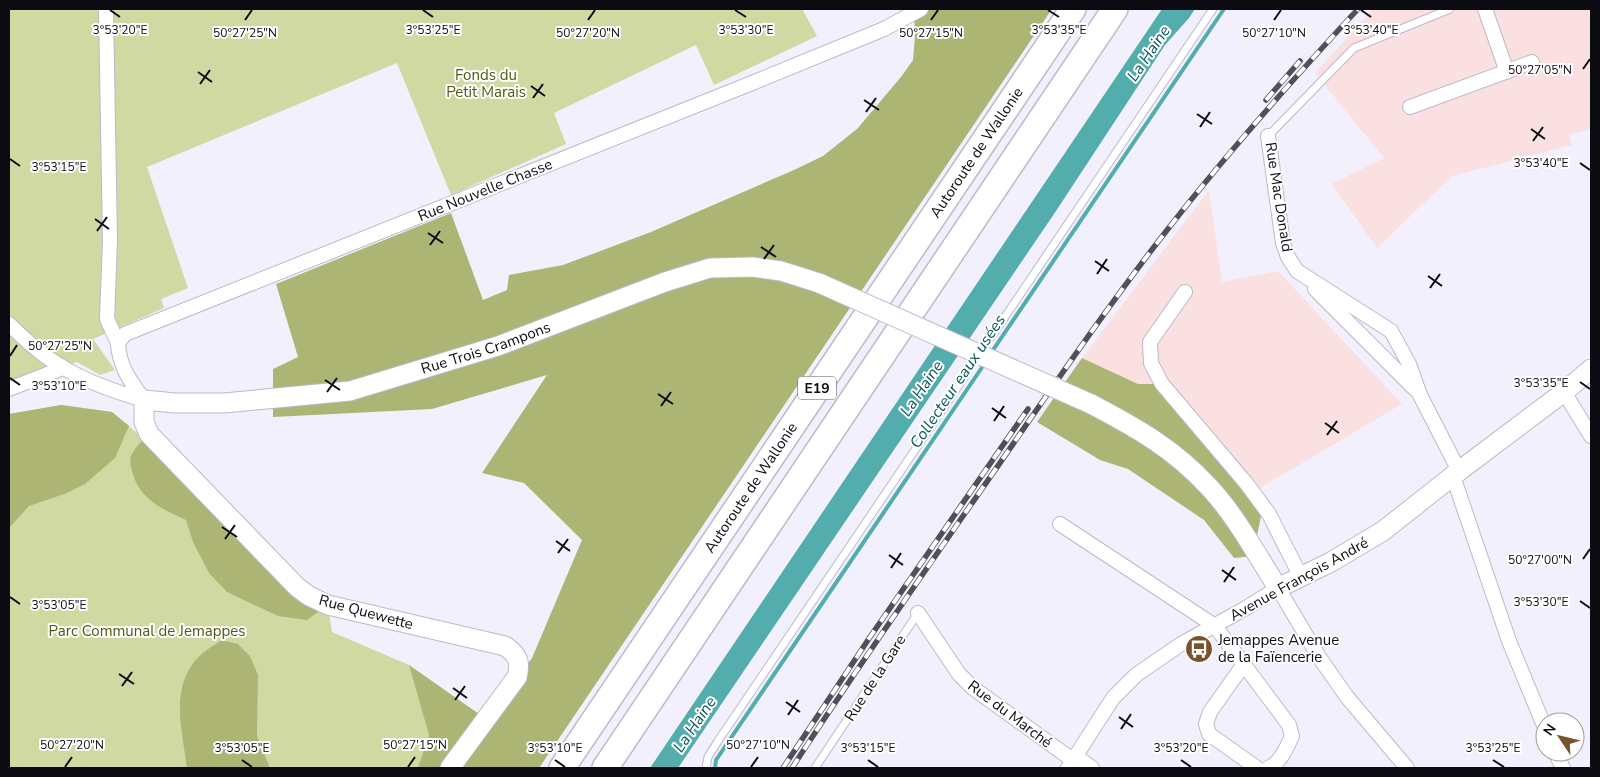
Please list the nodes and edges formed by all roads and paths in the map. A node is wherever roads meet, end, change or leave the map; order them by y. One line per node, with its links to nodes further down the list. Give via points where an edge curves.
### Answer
1 (106, 9): 15 (street, via 110,240 107,319)
2 (1073, 9): 33 (highway, Autoroute de Wallonie / E19)
3 (1115, 9): 34 (highway, E19)
4 (1213, 9): 35 (lane, via 992,336 968,366 965,376 708,756)
5 (1450, 9): 11 (lane, Rue Mac Donald, via 1354,48)
6 (1485, 9): 9 (street)
7 (916, 10): 15 (street, Rue Nouvelle Chasse, via 884,29 752,84 125,334)
8 (1532, 62): 9 (street)
9 (1507, 72): 10 (street)
10 (1410, 107)
11 (1268, 136): 12 (street, Rue Mac Donald, via 1283,243)
12 (1297, 271): 20 (street, Rue Mac Donald); 20 (street, Rue Mac Donald, via 1391,331 1409,364)
13 (1185, 292): 25 (street, via 1150,342 1151,363 1162,384 1246,483 1268,514)
14 (9, 324): 16 (street)
15 (118, 343): 21 (street, via 118,357)
16 (63, 368): 18 (street); 21 (street, via 96,384)
17 (1591, 369): 19 (street, Avenue François André)
18 (9, 388)
19 (1564, 392): 22 (street); 23 (street, Avenue François André)
20 (1420, 394): 23 (street, Rue Mac Donald)
21 (144, 400): 26 (street, Rue Trois Crampons, bridge, via 224,402 350,391 498,346 710,268 781,271 819,283 1091,404 1165,446 1210,488 1232,515); 32 (street, Rue Quewette, via 144,422 149,434 309,596 328,604 505,646 513,652 520,667 517,677)
22 (1591, 436)
23 (1456, 473): 25 (street, Avenue François André, via 1383,531); 30 (street, Rue Mac Donald, via 1509,641)
24 (1060, 524): 28 (street)
25 (1301, 577): 26 (street, Avenue François André)
26 (1278, 588): 28 (street, Avenue François André); 40 (street, via 1341,689)
27 (918, 613): 31 (street, Rue du Marché, via 969,684); 36 (lane, Rue de la Gare)
28 (1215, 626): 29 (street); 31 (street, Avenue François André, via 1136,675 1113,698)
29 (1244, 664): 38 (street, via 1210,712 1206,724 1209,734); 39 (street, via 1289,725 1292,736 1273,766)
30 (1538, 712)
31 (1073, 762): 37 (street, Rue du Marché)
32 (450, 768)
33 (562, 768)
34 (605, 768)
35 (706, 768)
36 (815, 768)
37 (1092, 768)
38 (1258, 768)
39 (1268, 768)
40 (1407, 768)

